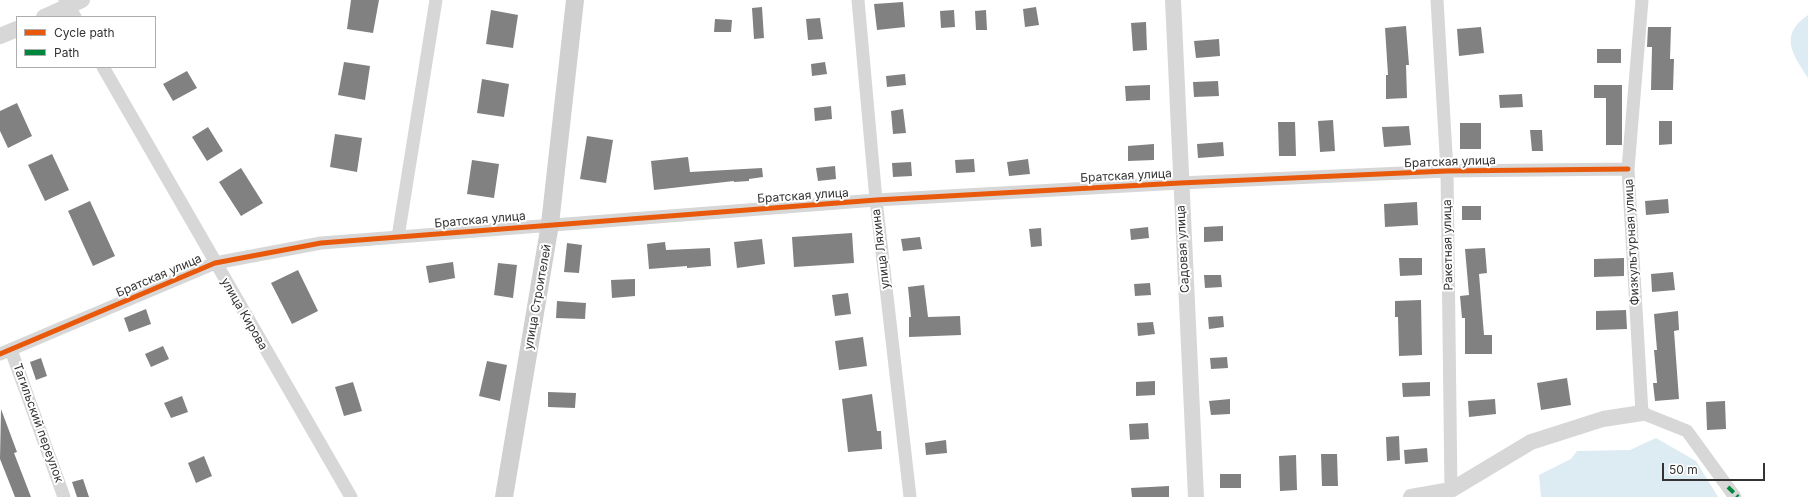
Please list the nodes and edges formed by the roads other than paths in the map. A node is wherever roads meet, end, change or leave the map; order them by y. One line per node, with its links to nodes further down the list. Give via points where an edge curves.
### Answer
1 (436, 0): 17 (street)
2 (575, 0): 16 (main road, улица Строителей)
3 (858, 0): 15 (street, улица Ляхина)
4 (1173, 0): 14 (street, Садовая улица)
5 (1437, 0): 13 (street, Ракетная улица)
6 (1642, 0): 12 (street, Физкультурная улица)
7 (72, 6): 8 (street)
8 (47, 16)
9 (16, 29): 10 (street)
10 (0, 36)
11 (104, 68): 18 (street, улица Кирова)
12 (1628, 169): 13 (street, Братская улица); 20 (street, Физкультурная улица)
13 (1447, 171): 14 (street, Братская улица); 21 (street, Ракетная улица)
14 (1180, 183): 15 (street, Братская улица); 26 (street, Садовая улица)
15 (876, 200): 16 (street, Братская улица); 25 (street, улица Ляхина)
16 (550, 224): 17 (street, Братская улица); 24 (main road, улица Строителей)
17 (398, 238): 18 (street, Братская улица, via 321,243)
18 (215, 263): 19 (street, Братская улица); 23 (street, улица Кирова)
19 (6, 352): 22 (street, Тагильский переулок)
20 (1642, 413): 21 (street, via 1603,419 1531,442); 28 (street, via 1687,431)
21 (1451, 490): 27 (street)
22 (64, 497)
23 (351, 497)
24 (504, 497)
25 (910, 497)
26 (1196, 497)
27 (1411, 497)
28 (1735, 497)

